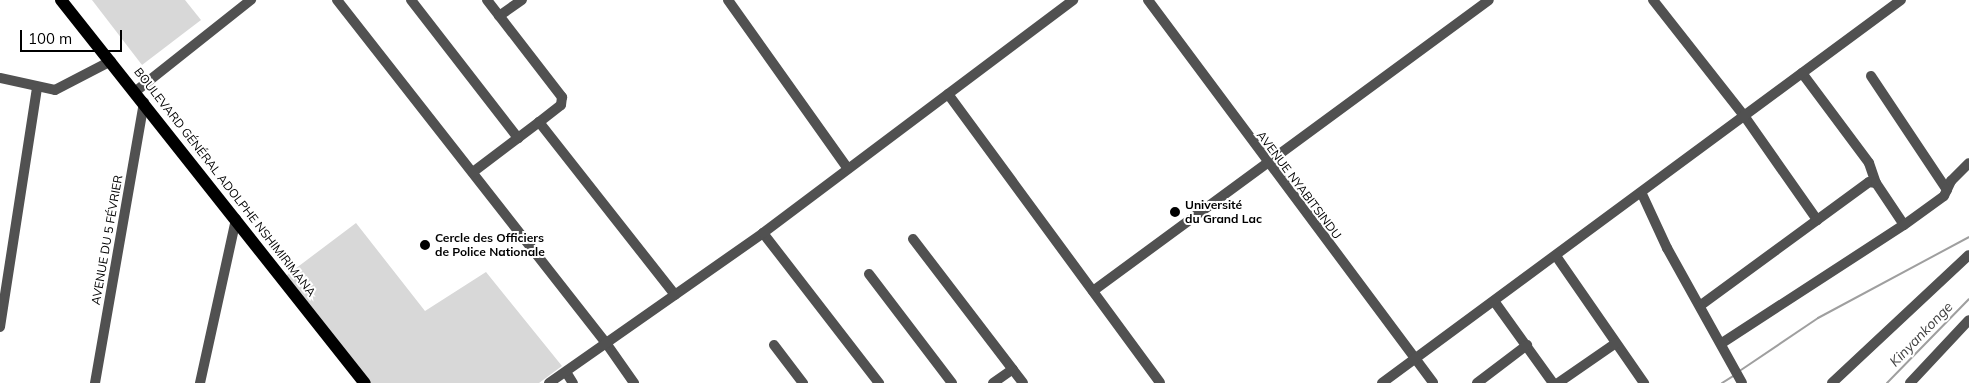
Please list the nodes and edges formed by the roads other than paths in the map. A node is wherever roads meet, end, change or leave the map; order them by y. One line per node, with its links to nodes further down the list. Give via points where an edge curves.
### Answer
1 (61, 0): 14 (main road, BOULEVARD GÉNÉRAL ADOLPHE NSHIMIRIMANA)
2 (251, 0): 19 (street)
3 (337, 0): 28 (street)
4 (410, 0): 24 (street)
5 (487, 0): 13 (street)
6 (522, 0): 13 (street)
7 (728, 0): 27 (street)
8 (1073, 0): 20 (street)
9 (1148, 0): 25 (street, AVENUE NYABITSINDU)
10 (1489, 0): 25 (street)
11 (1653, 0): 22 (street)
12 (1902, 0): 15 (street)
13 (499, 16): 23 (street, via 562,97 561,105)
14 (111, 61): 18 (street, via 64,88); 19 (main road, BOULEVARD GÉNÉRAL ADOLPHE NSHIMIRIMANA)
15 (1802, 73): 22 (street); 29 (street, via 1869,163)
16 (1871, 76): 30 (street)
17 (0, 78): 18 (street)
18 (38, 87): 45 (street)
19 (136, 91): 21 (main road, BOULEVARD GÉNÉRAL ADOLPHE NSHIMIRIMANA)
20 (948, 94): 27 (street); 40 (street)
21 (144, 102): 32 (main road, BOULEVARD GÉNÉRAL ADOLPHE NSHIMIRIMANA); 56 (street, AVENUE DU 5 FÉVRIER)
22 (1745, 117): 31 (street); 33 (street)
23 (539, 122): 24 (street); 41 (street)
24 (518, 138): 28 (street)
25 (1266, 162): 40 (street); 51 (street, AVENUE NYABITSINDU)
26 (1969, 163): 30 (street)
27 (848, 169): 35 (street)
28 (473, 172): 46 (street)
29 (1876, 183): 33 (street, via 1869,182); 34 (street)
30 (1947, 190): 34 (street)
31 (1642, 194): 38 (street); 43 (street, via 1667,248)
32 (236, 219): 57 (street); 58 (main road, BOULEVARD GÉNÉRAL ADOLPHE NSHIMIRIMANA)
33 (1817, 220): 43 (street)
34 (1904, 225): 48 (street)
35 (763, 233): 41 (street); 63 (street)
36 (913, 239): 52 (street)
37 (1969, 254): 73 (street)
38 (1556, 256): 42 (street); 47 (street)
39 (869, 274): 64 (street)
40 (1093, 291): 67 (street)
41 (675, 295): 46 (street)
42 (1494, 301): 50 (street); 51 (street)
43 (1701, 305): 48 (street)
44 (1969, 320): 74 (street)
45 (0, 327)
46 (606, 343): 53 (street); 61 (street)
47 (1616, 343): 71 (street); 72 (street)
48 (1722, 343): 54 (street)
49 (774, 345): 62 (street)
50 (1527, 345): 69 (street); 70 (street)
51 (1414, 360): 55 (street); 68 (street, AVENUE NYABITSINDU)
52 (1012, 369): 65 (street); 66 (street)
53 (566, 372): 59 (street); 60 (street)
54 (1738, 376)
55 (1384, 382)
56 (95, 383)
57 (200, 383)
58 (365, 383)
59 (549, 383)
60 (573, 383)
61 (634, 383)
62 (803, 383)
63 (879, 383)
64 (952, 383)
65 (993, 383)
66 (1023, 383)
67 (1160, 383)
68 (1433, 383)
69 (1477, 383)
70 (1553, 383)
71 (1558, 383)
72 (1644, 383)
73 (1832, 383)
74 (1910, 383)

